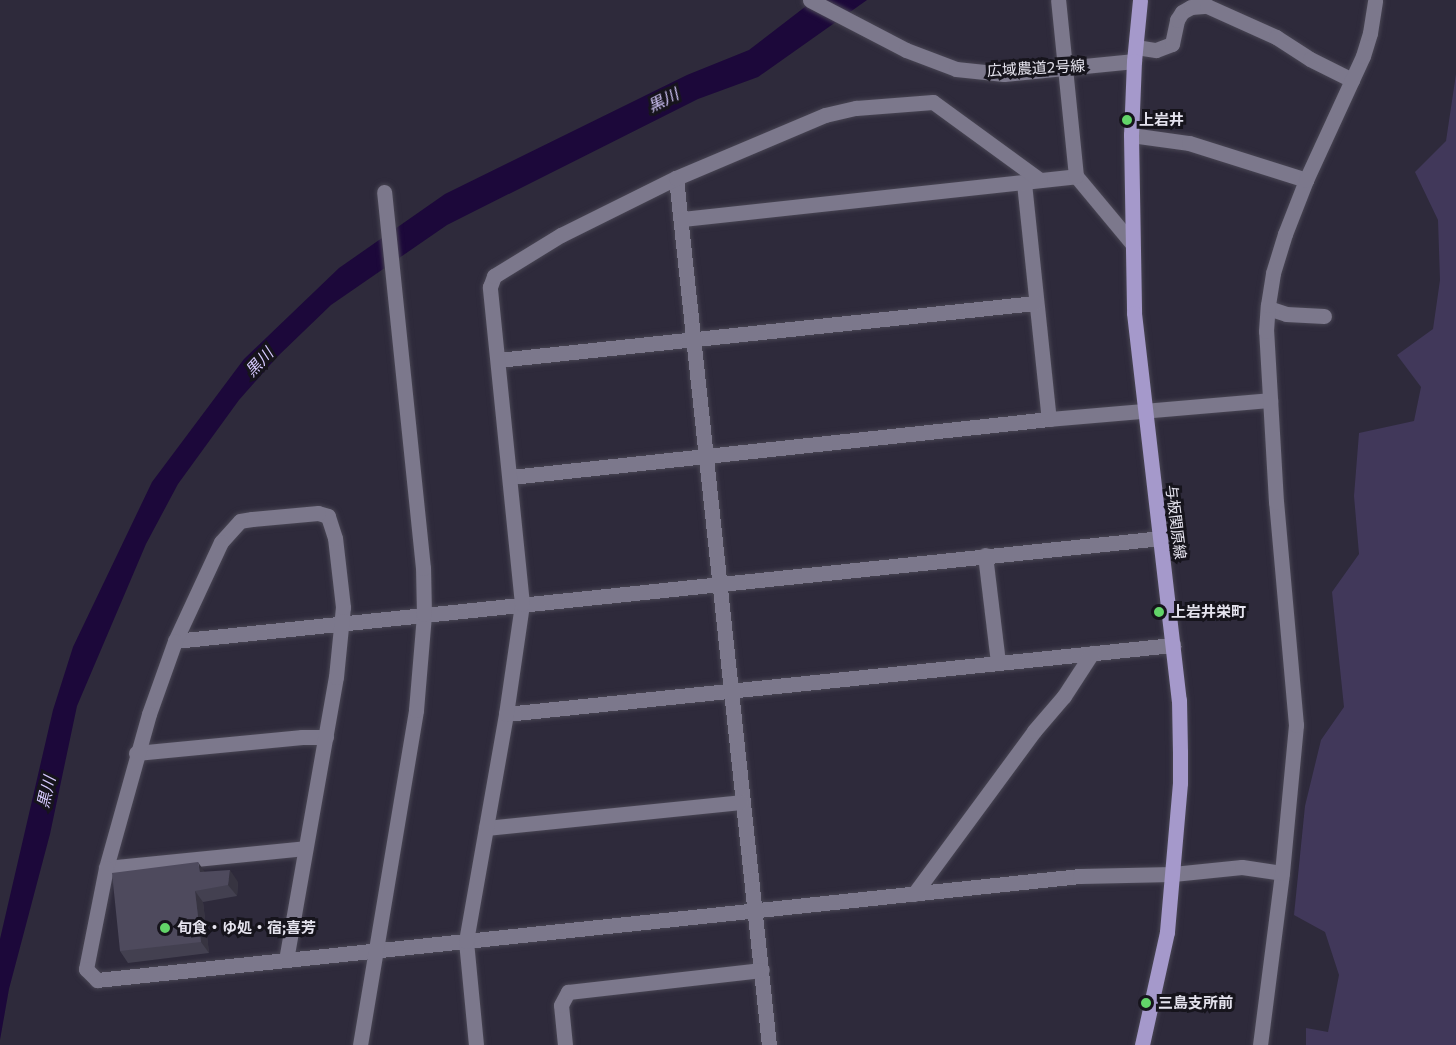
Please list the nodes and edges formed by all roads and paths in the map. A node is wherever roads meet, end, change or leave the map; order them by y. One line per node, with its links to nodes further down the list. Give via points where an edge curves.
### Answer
1 (810, 0): 6 (street, 広域農道2号線, via 906,50 956,69 1004,74)
2 (1058, 0): 6 (street)
3 (1140, 0): 5 (main road, 与板関原線)
4 (1375, 0): 7 (street, via 1370,33)
5 (1135, 54): 6 (street, 広域農道2号線); 7 (street, 広域農道2号線, via 1172,44 1182,12 1207,6 1276,37); 8 (main road, 与板関原線)
6 (1064, 68): 9 (street)
7 (1352, 80): 12 (street)
8 (1131, 135): 12 (street, via 1189,143); 16 (main road, 与板関原線)
9 (1076, 176): 11 (street); 16 (street)
10 (676, 178): 11 (street, via 825,115 856,108 933,102); 15 (street); 21 (street, via 561,235 494,276 490,287)
11 (1040, 180): 13 (street)
12 (1306, 180): 18 (street, via 1273,273)
13 (1024, 183): 15 (street); 17 (street)
14 (384, 192): 31 (street, via 423,568)
15 (682, 219): 20 (street)
16 (1131, 242): 23 (main road, 与板関原線)
17 (1035, 303): 20 (street); 24 (street)
18 (1268, 308): 19 (street, via 1286,314); 22 (street)
19 (1324, 316)
20 (694, 338): 21 (street); 25 (street)
21 (498, 360): 26 (street)
22 (1270, 400): 23 (street); 45 (street, via 1296,725)
23 (1145, 410): 24 (street); 27 (main road, 与板関原線)
24 (1049, 419): 25 (street)
25 (706, 457): 26 (street); 29 (street)
26 (510, 477): 30 (street)
27 (1161, 538): 28 (street); 34 (main road, 与板関原線)
28 (985, 555): 29 (street); 36 (street)
29 (720, 585): 30 (street); 37 (street)
30 (522, 604): 31 (street); 38 (street)
31 (424, 614): 32 (street); 50 (street, via 416,710)
32 (342, 623): 33 (street); 33 (street, via 335,538 328,516 318,513 252,519 240,521 221,542); 39 (street)
33 (175, 641): 40 (street)
34 (1173, 645): 35 (street); 46 (main road, 与板関原線, via 1180,752)
35 (1092, 653): 36 (street); 47 (street, via 1064,696)
36 (998, 662): 37 (street)
37 (731, 691): 38 (street); 41 (street)
38 (506, 714): 42 (street)
39 (326, 737): 40 (street); 43 (street)
40 (136, 753): 44 (street)
41 (741, 802): 42 (street); 48 (street)
42 (486, 828): 49 (street)
43 (305, 848): 44 (street); 51 (street)
44 (106, 868): 51 (street, via 86,969 97,980)
45 (1282, 873): 46 (street, via 1242,867); 58 (street)
46 (1173, 874): 47 (street, via 1080,876); 57 (main road, 与板関原線, via 1167,932)
47 (914, 894): 48 (street)
48 (754, 910): 49 (street); 52 (street)
49 (466, 941): 50 (street); 54 (street)
50 (376, 950): 51 (street); 53 (street)
51 (286, 960)
52 (762, 970): 55 (street, via 568,992 561,1005); 56 (street)
53 (360, 1045)
54 (476, 1045)
55 (565, 1045)
56 (769, 1045)
57 (1142, 1045)
58 (1260, 1045)

